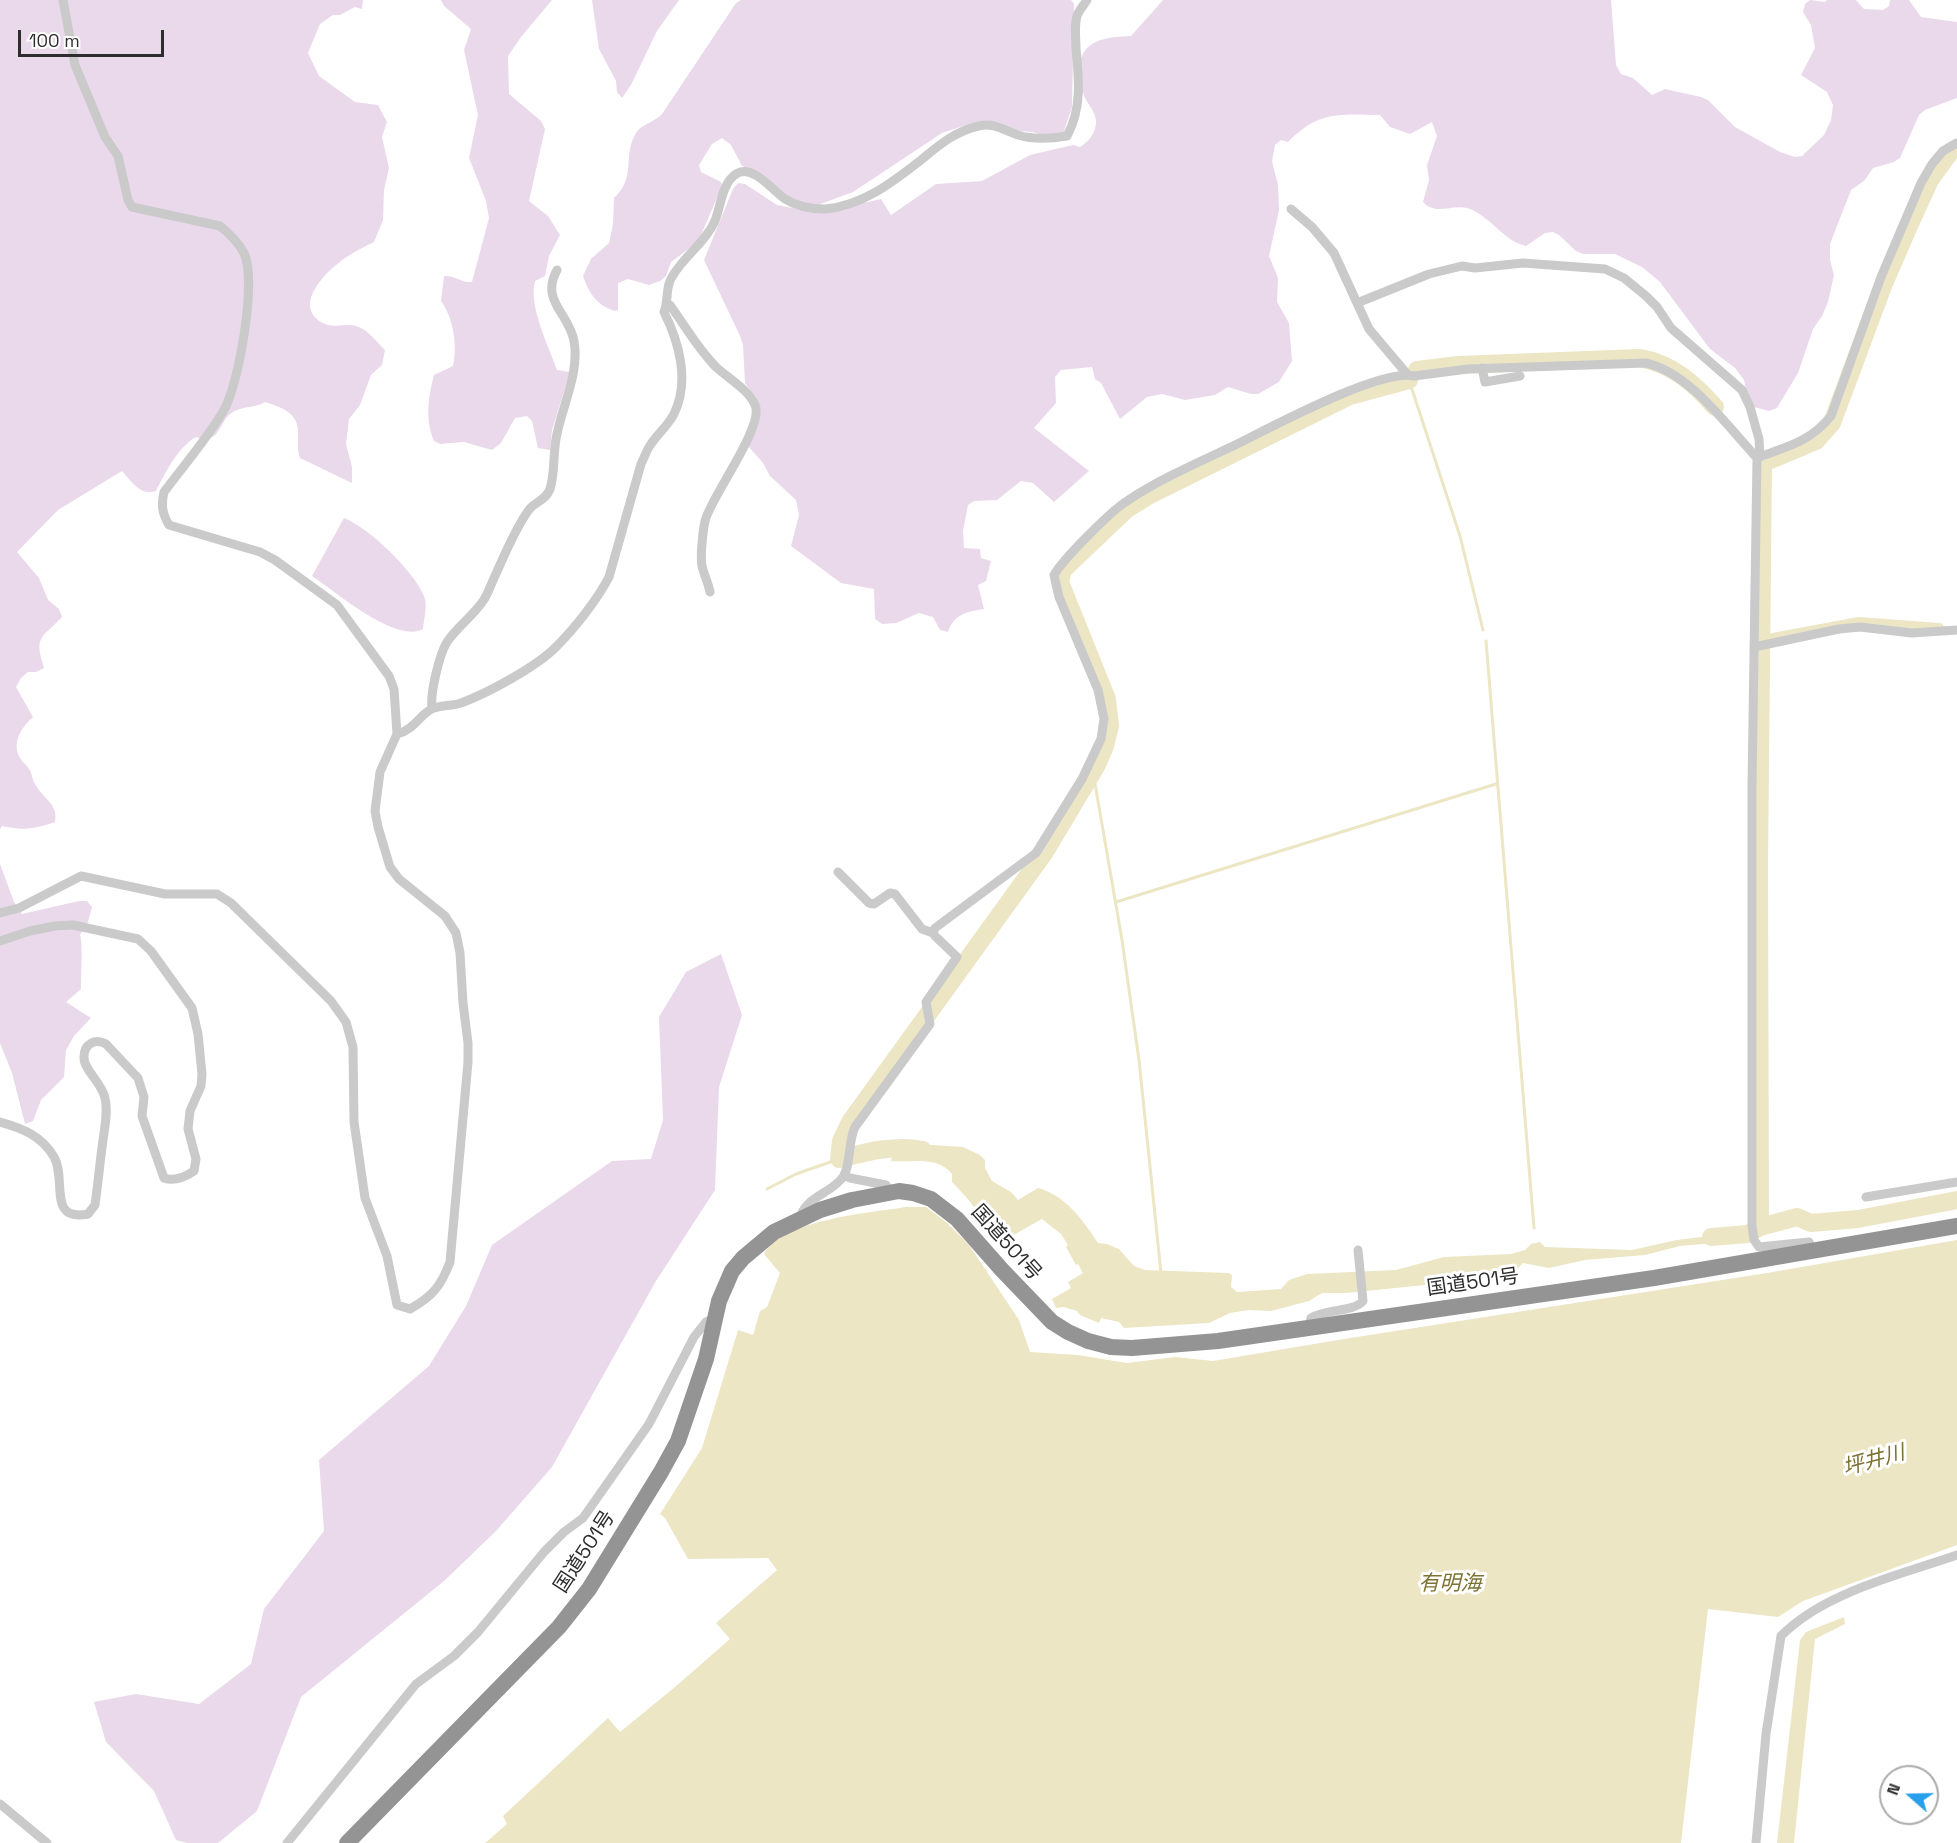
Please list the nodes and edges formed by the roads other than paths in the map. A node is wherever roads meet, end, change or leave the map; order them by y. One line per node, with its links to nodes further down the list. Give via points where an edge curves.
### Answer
1 (63, 0): 16 (street, via 75,65 105,137 118,156 132,207 220,226 232,235 245,255 249,283 242,354 234,385 224,410 165,492 163,515 168,525 260,552 337,605 389,676 394,689)
2 (1087, 0): 7 (street, via 1075,28 1078,108 1067,136 1047,139 980,125 944,140 874,195 825,209 787,200 753,174 736,174 728,182 713,224 671,277)
3 (1957, 143): 11 (street, via 1943,151 1922,183 1881,277 1830,416 1809,437)
4 (1291, 209): 6 (street, via 1334,253)
5 (557, 270): 15 (street, via 551,290 574,340 575,357 556,438 550,491 529,508 483,601 446,643)
6 (1357, 303): 9 (street, via 1369,329); 11 (street, via 1429,274 1462,266 1523,263 1605,269 1646,296 1671,328 1742,390 1759,439)
7 (666, 306): 12 (street, via 670,305 703,352 742,389 756,411 747,440 705,519 701,566); 15 (street, via 664,312 682,361 681,388 674,414 641,464 609,576 601,591 555,648 528,668 484,694)
8 (1482, 368): 9 (street); 10 (street, via 1485,382); 11 (street, via 1646,363 1658,366 1690,386)
9 (1407, 374): 19 (street, via 1328,399 1159,482 1118,507 1058,567 1054,576 1059,597 1102,706 1101,739 1082,779 1036,852 934,928)
10 (1520, 376)
11 (1758, 457): 14 (street)
12 (710, 592)
13 (1957, 630): 14 (street, via 1929,633 1850,628)
14 (1759, 647): 29 (street, via 1752,786 1752,1225 1759,1247 1809,1242)
15 (432, 708): 16 (street, via 408,731)
16 (397, 734): 18 (street, via 380,772 375,811 378,827 390,867 445,916 456,933 468,1043 450,1262 443,1280 428,1298 410,1309 397,1305 387,1256 365,1198 354,1122 353,1047 346,1022 331,1001 231,903 218,894 165,894 81,876 19,908)
17 (838, 872): 19 (street, via 869,903 896,894 922,929)
18 (0, 913)
19 (933, 933): 22 (street, via 957,957 926,1002 930,1024 855,1127)
20 (0, 942): 21 (street, via 30,931 73,925 138,939 192,1008 202,1074 188,1129 196,1159 194,1171 170,1180 164,1178 142,1116 144,1096 138,1078 101,1041 86,1048 85,1064 102,1086 107,1110 95,1205 88,1214 76,1216 66,1212 55,1158 42,1141 22,1128)
21 (0, 1122)
22 (845, 1171): 24 (street, via 886,1185); 26 (street, via 835,1185 804,1206)
23 (1957, 1182): 25 (street)
24 (890, 1192): 26 (highway, 国道501号); 31 (highway, 国道501号, via 913,1193 944,1207 1039,1310 1068,1332 1088,1341 1112,1347 1156,1347)
25 (1866, 1197)
26 (800, 1218): 30 (highway, 国道501号, via 774,1232 743,1258 725,1285)
27 (1957, 1226): 29 (highway, 国道501号)
28 (1358, 1250): 31 (street, via 1363,1301 1358,1306 1320,1312 1311,1318)
29 (1814, 1252): 31 (highway, 国道501号)
30 (713, 1319): 35 (street, via 705,1322 694,1337 649,1424 583,1518 544,1552 454,1656 416,1684); 36 (highway, 国道501号, via 706,1359 678,1441 589,1589 559,1627)
31 (1309, 1328)
32 (1957, 1555): 37 (street, via 1820,1606 1781,1636 1766,1734)
33 (0, 1804): 34 (street)
34 (47, 1843)
35 (287, 1843)
36 (347, 1843)
37 (1756, 1843)

